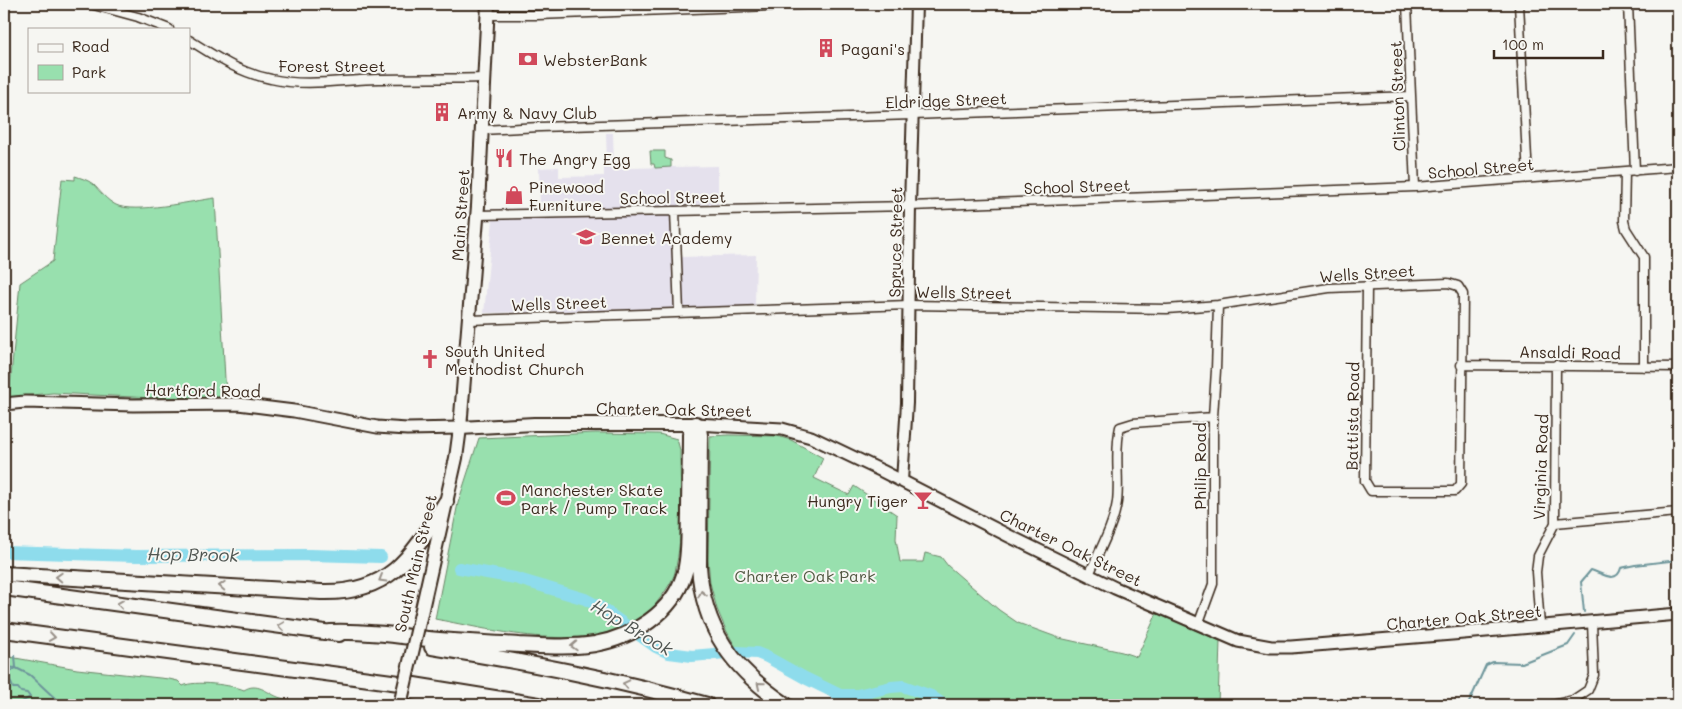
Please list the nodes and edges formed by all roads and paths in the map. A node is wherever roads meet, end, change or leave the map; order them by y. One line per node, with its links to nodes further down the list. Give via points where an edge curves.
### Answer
1 (94, 4): 9 (street)
2 (819, 4): 7 (street)
3 (916, 4): 13 (street, Spruce Street)
4 (1407, 4): 12 (street, Clinton Street)
5 (1519, 4): 18 (street)
6 (1628, 4): 16 (street)
7 (679, 7): 8 (street, via 512,16)
8 (488, 10): 11 (main road, Main Street)
9 (166, 28)
10 (190, 41): 11 (street, Forest Street, via 239,70 283,81)
11 (486, 78): 14 (main road, Main Street)
12 (1411, 96): 13 (street, Eldridge Street); 19 (street, Clinton Street)
13 (913, 115): 14 (street, Eldridge Street); 20 (street, Spruce Street)
14 (482, 130): 22 (main road, Main Street)
15 (1678, 167): 16 (street, School Street)
16 (1635, 171): 17 (street, School Street)
17 (1624, 172): 18 (street, School Street); 31 (street, via 1626,229 1644,257)
18 (1528, 178): 19 (street, School Street)
19 (1415, 187): 20 (street, School Street)
20 (910, 206): 21 (street, School Street); 25 (street, Spruce Street)
21 (675, 211): 22 (street, School Street); 27 (street)
22 (477, 215): 28 (main road, Main Street)
23 (1367, 286): 24 (street, Wells Street, via 1448,283); 26 (street, Wells Street, via 1329,288); 29 (street, Battista Road, via 1365,481 1371,491 1456,491 1461,484)
24 (1458, 286): 29 (street, Battista Road, via 1463,294)
25 (909, 305): 26 (street, Wells Street, via 1167,308); 27 (street, Wells Street); 37 (street, Spruce Street)
26 (1218, 305): 34 (street, Philip Road)
27 (679, 312): 28 (street, Wells Street)
28 (468, 320): 36 (main road, Main Street)
29 (1461, 365): 30 (street, Ansaldi Road)
30 (1556, 365): 31 (street, Ansaldi Road); 40 (street, Virginia Road)
31 (1644, 367): 32 (street, Ansaldi Road)
32 (1678, 367)
33 (4, 404): 36 (main road, Hartford Road, via 238,404 387,428)
34 (1213, 417): 42 (street, via 1133,423 1120,427 1117,502); 46 (street, Philip Road, via 1213,584)
35 (696, 424): 36 (main road, Charter Oak Street); 37 (main road, Charter Oak Street, via 760,427 798,433); 49 (highway, one-way to 49, via 690,435 688,552 684,574 671,599 647,623 621,636 594,644 559,646 466,642 371,632); 55 (highway, one-way to 35, via 737,663 719,639 706,608 698,552 700,435)
36 (460, 428): 38 (main road, South Main Street)
37 (902, 481): 42 (main road, Charter Oak Street)
38 (446, 502): 41 (highway, one-way to 41, via 403,564 377,581 350,591); 51 (main road, South Main Street, bridge)
39 (1678, 512): 40 (street)
40 (1555, 523): 47 (street, Virginia Road, via 1538,556)
41 (4, 574)
42 (1089, 575): 46 (main road, Charter Oak Street)
43 (4, 588): 49 (highway, one-way to 43)
44 (1678, 614): 45 (main road, Charter Oak Street)
45 (1592, 622): 47 (main road, Charter Oak Street); 56 (street, via 1594,675 1588,690 1574,700)
46 (1198, 625): 47 (main road, Charter Oak Street, via 1238,641 1271,647)
47 (1540, 626)
48 (4, 630): 50 (highway, one-way to 50)
49 (330, 632): 54 (highway, one-way to 49, via 543,666)
50 (331, 674): 52 (highway); 53 (highway)
51 (400, 705)
52 (456, 705)
53 (539, 705)
54 (707, 705)
55 (786, 705)
56 (1552, 705)

